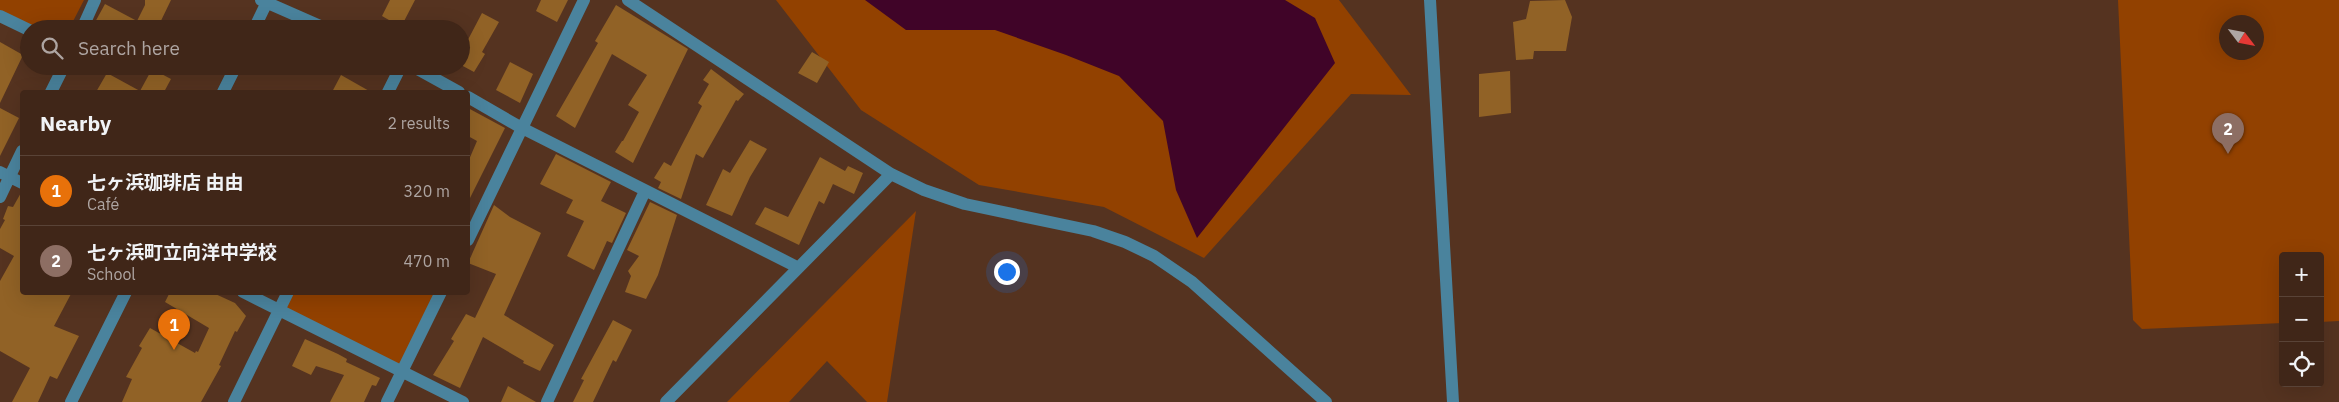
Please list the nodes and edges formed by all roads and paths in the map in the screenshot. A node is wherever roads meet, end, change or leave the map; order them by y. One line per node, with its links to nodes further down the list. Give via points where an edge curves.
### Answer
1 (95, 0): 7 (street)
2 (584, 0): 20 (street)
3 (628, 0): 23 (street)
4 (1430, 0): 42 (street)
5 (265, 1): 8 (street); 9 (street)
6 (0, 16): 10 (street)
7 (86, 20)
8 (258, 20)
9 (307, 20)
10 (20, 26)
11 (60, 75): 15 (street)
12 (232, 75): 16 (street)
13 (396, 75): 17 (street)
14 (428, 75): 18 (street)
15 (52, 90)
16 (224, 90)
17 (389, 90)
18 (455, 90)
19 (470, 99): 20 (street)
20 (520, 127): 25 (street); 27 (street)
21 (20, 155): 22 (street)
22 (5, 174): 24 (street); 26 (street)
23 (891, 174): 28 (street); 41 (street, via 965,204 1093,231 1154,256 1192,282)
24 (20, 182)
25 (645, 191): 28 (street); 39 (street)
26 (0, 198)
27 (470, 236)
28 (797, 267): 40 (street)
29 (124, 295): 35 (street)
30 (249, 295): 33 (street)
31 (287, 295): 33 (street)
32 (440, 295): 34 (street)
33 (279, 311): 34 (street); 36 (street)
34 (402, 372): 37 (street); 38 (street)
35 (71, 402)
36 (234, 402)
37 (387, 402)
38 (463, 402)
39 (546, 402)
40 (666, 402)
41 (1326, 402)
42 (1453, 402)

